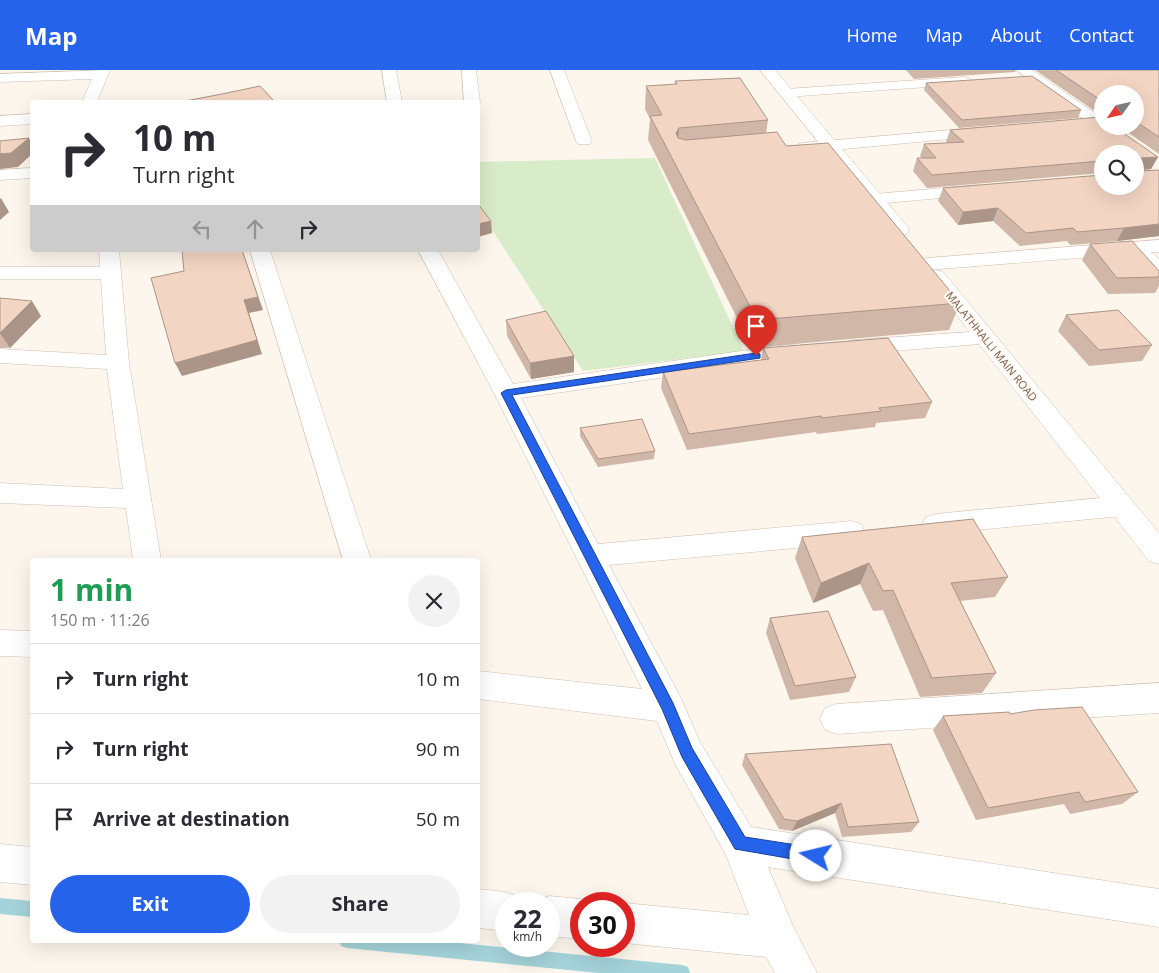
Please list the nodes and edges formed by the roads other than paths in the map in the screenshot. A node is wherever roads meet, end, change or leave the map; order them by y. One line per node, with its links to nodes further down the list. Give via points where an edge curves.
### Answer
1 (390, 70): 11 (street)
2 (469, 70): 12 (street)
3 (557, 70): 19 (street)
4 (767, 70): 9 (street, MALATHHALLI MAIN ROAD)
5 (102, 72): 7 (street); 10 (street)
6 (1023, 75): 14 (street)
7 (0, 78)
8 (974, 81): 9 (street)
9 (786, 93): 20 (street, MALATHHALLI MAIN ROAD)
10 (91, 100)
11 (395, 100)
12 (472, 100)
13 (30, 119): 15 (street)
14 (1094, 120)
15 (0, 121)
16 (1078, 124): 17 (street)
17 (1094, 125)
18 (998, 131): 20 (street)
19 (584, 141)
20 (829, 145): 21 (street); 25 (street, MALATHHALLI MAIN ROAD)
21 (790, 149)
22 (30, 172): 23 (street)
23 (0, 175)
24 (994, 189): 25 (street)
25 (875, 199): 30 (street, MALATHHALLI MAIN ROAD)
26 (1159, 246): 27 (street)
27 (1134, 248): 30 (street); 32 (street)
28 (261, 252): 46 (street)
29 (429, 252): 37 (street)
30 (917, 252): 34 (street, MALATHHALLI MAIN ROAD)
31 (109, 261): 33 (street); 36 (street)
32 (1159, 269)
33 (0, 273)
34 (984, 338): 37 (street, via 776,353); 40 (street, MALATHHALLI MAIN ROAD)
35 (0, 356): 36 (street)
36 (118, 363): 39 (street)
37 (506, 393): 44 (street)
38 (0, 493): 39 (street)
39 (137, 498): 45 (street)
40 (1121, 506): 41 (street); 43 (street, MALATHHALLI MAIN ROAD)
41 (915, 526)
42 (876, 530): 44 (street)
43 (1159, 553)
44 (590, 556): 51 (street)
45 (147, 558)
46 (356, 558)
47 (0, 643): 48 (street)
48 (30, 644)
49 (480, 685): 51 (street)
50 (1159, 698): 52 (street)
51 (668, 707): 53 (street, via 687,753)
52 (837, 719)
53 (740, 844): 56 (street); 60 (street)
54 (0, 863): 55 (street)
55 (30, 866)
56 (1159, 908)
57 (480, 909): 58 (street)
58 (495, 911)
59 (635, 924): 60 (street)
60 (778, 938): 61 (street)
61 (797, 973)

